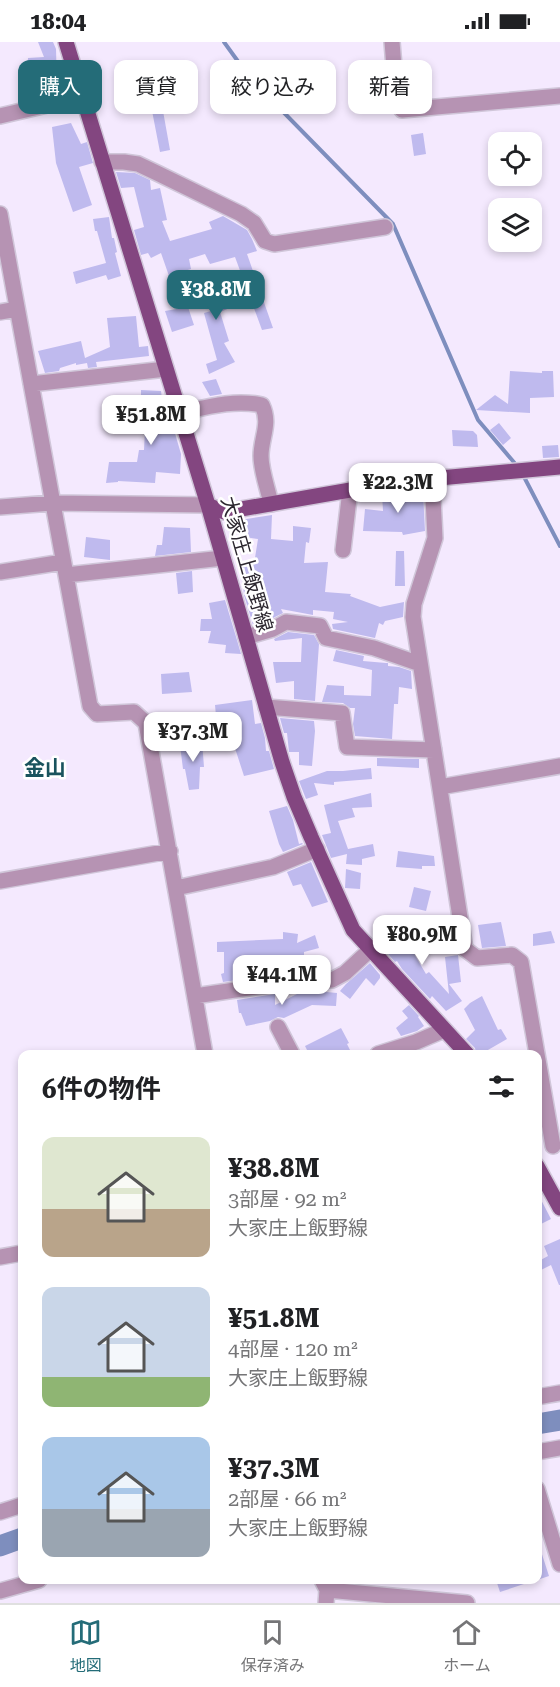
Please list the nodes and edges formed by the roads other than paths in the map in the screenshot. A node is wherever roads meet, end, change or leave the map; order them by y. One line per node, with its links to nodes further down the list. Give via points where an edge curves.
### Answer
1 (66, 42): 3 (main road, 大家庄上飯野線)
2 (392, 42): 4 (street, via 397,104 402,110)
3 (71, 60)
4 (560, 96)
5 (18, 112): 7 (street)
6 (87, 114): 8 (main road, 大家庄上飯野線)
7 (0, 116)
8 (102, 162): 10 (street, via 138,164 149,169 241,214 254,223 265,241 274,244); 13 (main road, 大家庄上飯野線)
9 (0, 214): 11 (street)
10 (385, 227)
11 (17, 309): 12 (street); 14 (street)
12 (0, 312)
13 (166, 369): 14 (street); 15 (main road, 大家庄上飯野線)
14 (31, 384): 19 (street)
15 (180, 413): 20 (street, via 227,403 262,405 266,426 261,456); 21 (main road, 大家庄上飯野線)
16 (560, 467): 17 (main road)
17 (432, 478): 18 (main road); 28 (street, via 435,538 413,617)
18 (350, 490): 20 (main road); 23 (street)
19 (52, 503): 21 (street); 22 (street); 25 (street)
20 (271, 504): 21 (main road, via 224,512)
21 (208, 505): 24 (main road, 大家庄上飯野線)
22 (0, 507)
23 (343, 550)
24 (223, 558): 25 (street); 27 (main road, 大家庄上飯野線)
25 (65, 568): 26 (street); 34 (street, via 90,706 98,714 134,712 146,723)
26 (0, 572)
27 (246, 637): 28 (street, via 286,622 320,626 326,638 374,648); 29 (main road, 大家庄上飯野線)
28 (420, 664): 30 (street)
29 (266, 707): 30 (street, via 342,712 347,747); 33 (main road, 大家庄上飯野線, via 288,780)
30 (434, 750): 32 (street)
31 (560, 766): 32 (street)
32 (440, 787): 45 (street, via 465,949 477,958 512,955 521,963)
33 (316, 849): 36 (street, via 273,867); 37 (main road, 大家庄上飯野線, via 353,930)
34 (170, 851): 35 (street); 36 (street)
35 (0, 881)
36 (176, 888): 38 (street)
37 (371, 949): 38 (street, via 332,980 296,981); 40 (main road, 大家庄上飯野線)
38 (195, 996): 41 (street)
39 (278, 1027): 42 (street)
40 (444, 1030): 43 (street); 44 (main road, 大家庄上飯野線)
41 (204, 1050)
42 (290, 1050)
43 (391, 1050)
44 (462, 1050)
45 (538, 1050)
46 (542, 1072): 47 (street)
47 (556, 1145)
48 (542, 1175): 49 (main road)
49 (560, 1208)
50 (18, 1254): 51 (street)
51 (0, 1257)
52 (560, 1393): 53 (street)
53 (542, 1396)
54 (560, 1448): 55 (street)
55 (542, 1451)
56 (542, 1505): 59 (street)
57 (18, 1506): 58 (street)
58 (0, 1512)
59 (560, 1563)
60 (25, 1584): 61 (street)
61 (0, 1591)
62 (325, 1591): 63 (street)
63 (467, 1603)

